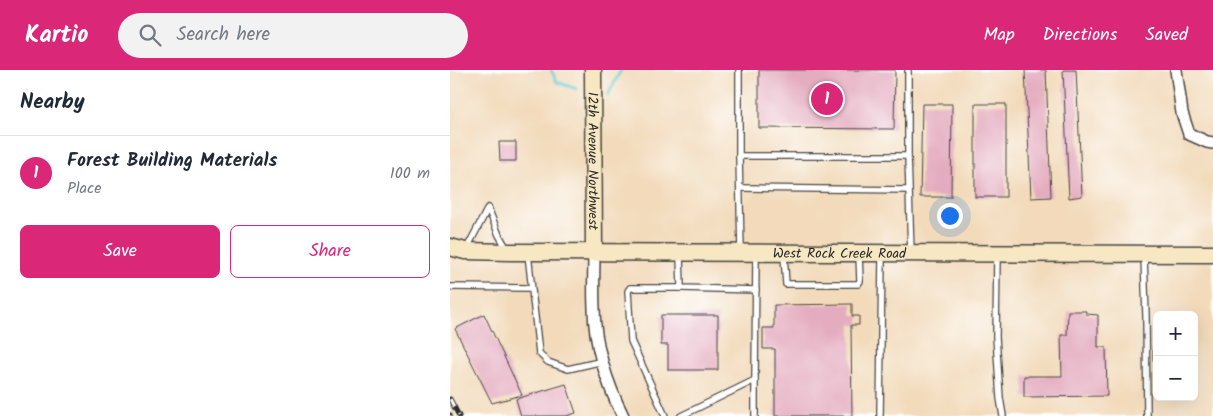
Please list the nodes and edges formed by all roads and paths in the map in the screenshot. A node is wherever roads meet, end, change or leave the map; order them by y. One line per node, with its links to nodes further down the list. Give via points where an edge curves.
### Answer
1 (593, 70): 13 (main road, 12th Avenue Northwest)
2 (739, 70): 6 (lane)
3 (908, 70): 7 (lane)
4 (1176, 70): 5 (street, via 1182,113 1189,134)
5 (1213, 143)
6 (739, 156): 7 (lane); 8 (lane)
7 (908, 156): 9 (lane)
8 (740, 188): 9 (lane); 15 (lane)
9 (909, 190): 18 (lane)
10 (455, 252): 11 (main road, West Rock Creek Road); 11 (lane, via 488,208)
11 (510, 252): 12 (main road, West Rock Creek Road)
12 (528, 252): 13 (main road, West Rock Creek Road); 24 (lane)
13 (594, 253): 14 (main road, West Rock Creek Road); 27 (street, via 594,316)
14 (680, 253): 15 (main road, West Rock Creek Road); 25 (lane)
15 (749, 253): 16 (main road, West Rock Creek Road); 26 (lane)
16 (784, 253): 19 (main road, West Rock Creek Road); 19 (lane, via 786,284 858,284)
17 (882, 253): 18 (main road, West Rock Creek Road); 19 (main road, West Rock Creek Road); 34 (lane)
18 (911, 253): 20 (main road, West Rock Creek Road)
19 (859, 254)
20 (997, 254): 21 (main road, West Rock Creek Road); 35 (lane, via 996,337)
21 (1144, 254): 22 (main road, West Rock Creek Road); 36 (lane)
22 (1213, 254)
23 (450, 287): 24 (lane)
24 (531, 288): 27 (lane, via 539,353 548,362 568,368)
25 (680, 288): 26 (lane); 31 (lane, via 630,288 628,291 631,341)
26 (756, 290): 28 (lane)
27 (603, 361): 30 (street)
28 (755, 380): 29 (lane); 32 (lane)
29 (755, 414): 33 (lane)
30 (623, 416)
31 (665, 416)
32 (681, 416)
33 (748, 416)
34 (880, 416)
35 (1003, 416)
36 (1147, 416)

